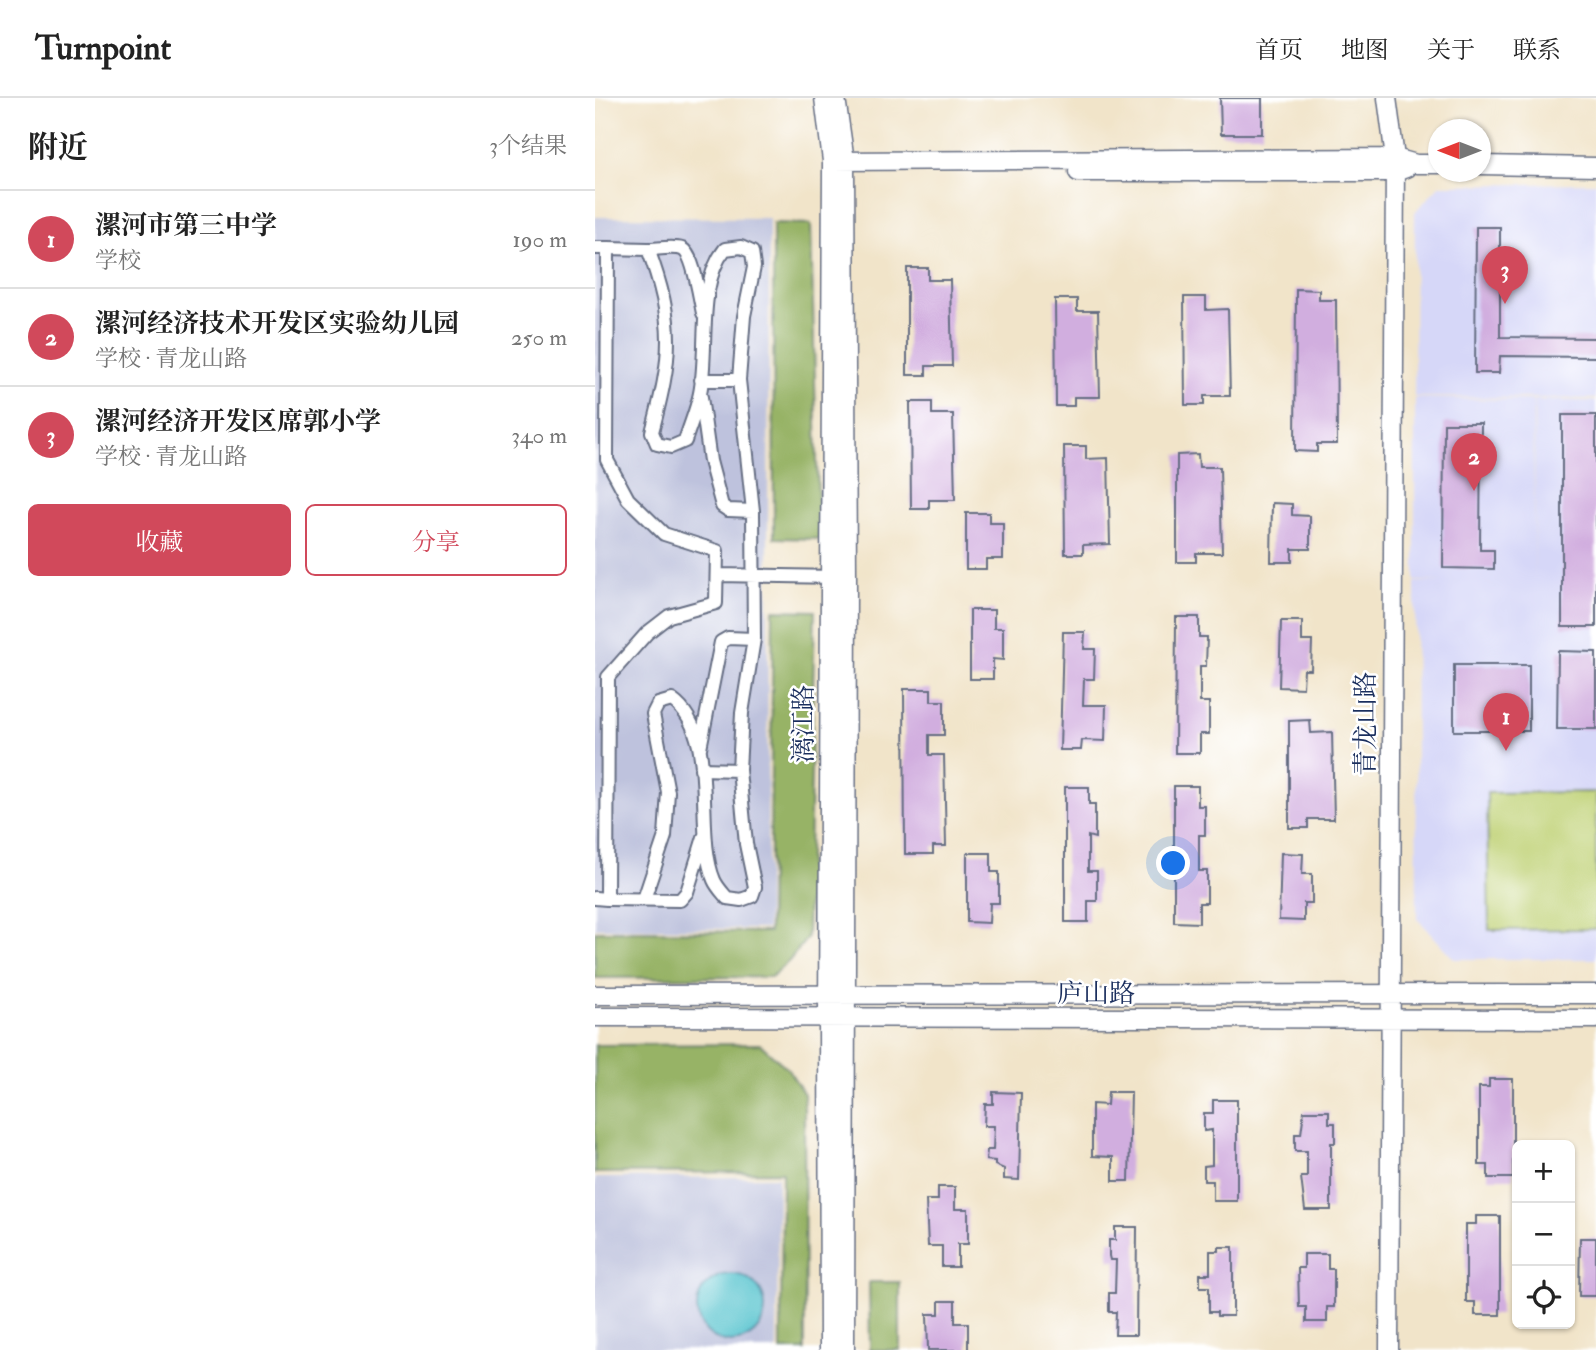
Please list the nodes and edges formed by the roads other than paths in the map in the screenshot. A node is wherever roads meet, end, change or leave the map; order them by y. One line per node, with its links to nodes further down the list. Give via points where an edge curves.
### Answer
1 (824, 98): 7 (street, 漓江路)
2 (836, 98): 7 (street, 漓江路)
3 (1387, 98): 5 (street, 青龙山路)
4 (1428, 164): 5 (street)
5 (1395, 165): 7 (street); 34 (street, 青龙山路)
6 (1491, 165): 8 (street)
7 (839, 166): 22 (street, 漓江路)
8 (1596, 167)
9 (601, 248): 10 (street); 16 (street)
10 (647, 249): 11 (street, via 681,249); 17 (street, via 669,317 669,352 652,432 657,444 671,447)
11 (696, 279): 12 (street); 13 (street)
12 (713, 279): 13 (street); 14 (street, via 716,260 726,249 741,247 752,252 754,267)
13 (704, 320): 15 (street)
14 (739, 380): 15 (street); 19 (street)
15 (701, 387): 17 (street); 18 (street)
16 (601, 427): 20 (street, via 607,460 628,499 664,534 717,551)
17 (686, 436): 18 (street)
18 (706, 436): 19 (street, via 722,506)
19 (753, 511): 21 (street)
20 (719, 575): 21 (street); 32 (street, via 716,603 669,616 647,633 608,677)
21 (753, 576): 22 (street); 23 (street)
22 (839, 577): 37 (street, 漓江路)
23 (754, 639): 25 (street, via 721,642); 28 (street, via 742,713)
24 (687, 715): 25 (street); 26 (street); 33 (street, via 672,700 658,704 653,713 668,792 665,836)
25 (705, 715): 26 (street)
26 (699, 751): 27 (street)
27 (701, 769): 28 (street); 29 (street)
28 (739, 770): 31 (street, via 755,887 752,896 727,898 714,880)
29 (706, 830): 30 (street); 31 (street)
30 (696, 867): 31 (street); 33 (street, via 680,900)
31 (712, 867)
32 (601, 898): 33 (street)
33 (644, 899)
34 (1389, 994): 35 (street, 庐山路); 37 (street, 庐山路); 41 (street, 青龙山路)
35 (1596, 994)
36 (595, 995): 37 (street, 庐山路)
37 (837, 995): 39 (street, 漓江路)
38 (595, 1017): 39 (street, 庐山路)
39 (836, 1018): 41 (street, 庐山路); 42 (street, 漓江路); 43 (street, 漓江路)
40 (1596, 1019): 41 (street, 庐山路)
41 (1389, 1021): 44 (street, 青龙山路)
42 (829, 1350)
43 (845, 1350)
44 (1389, 1350)

